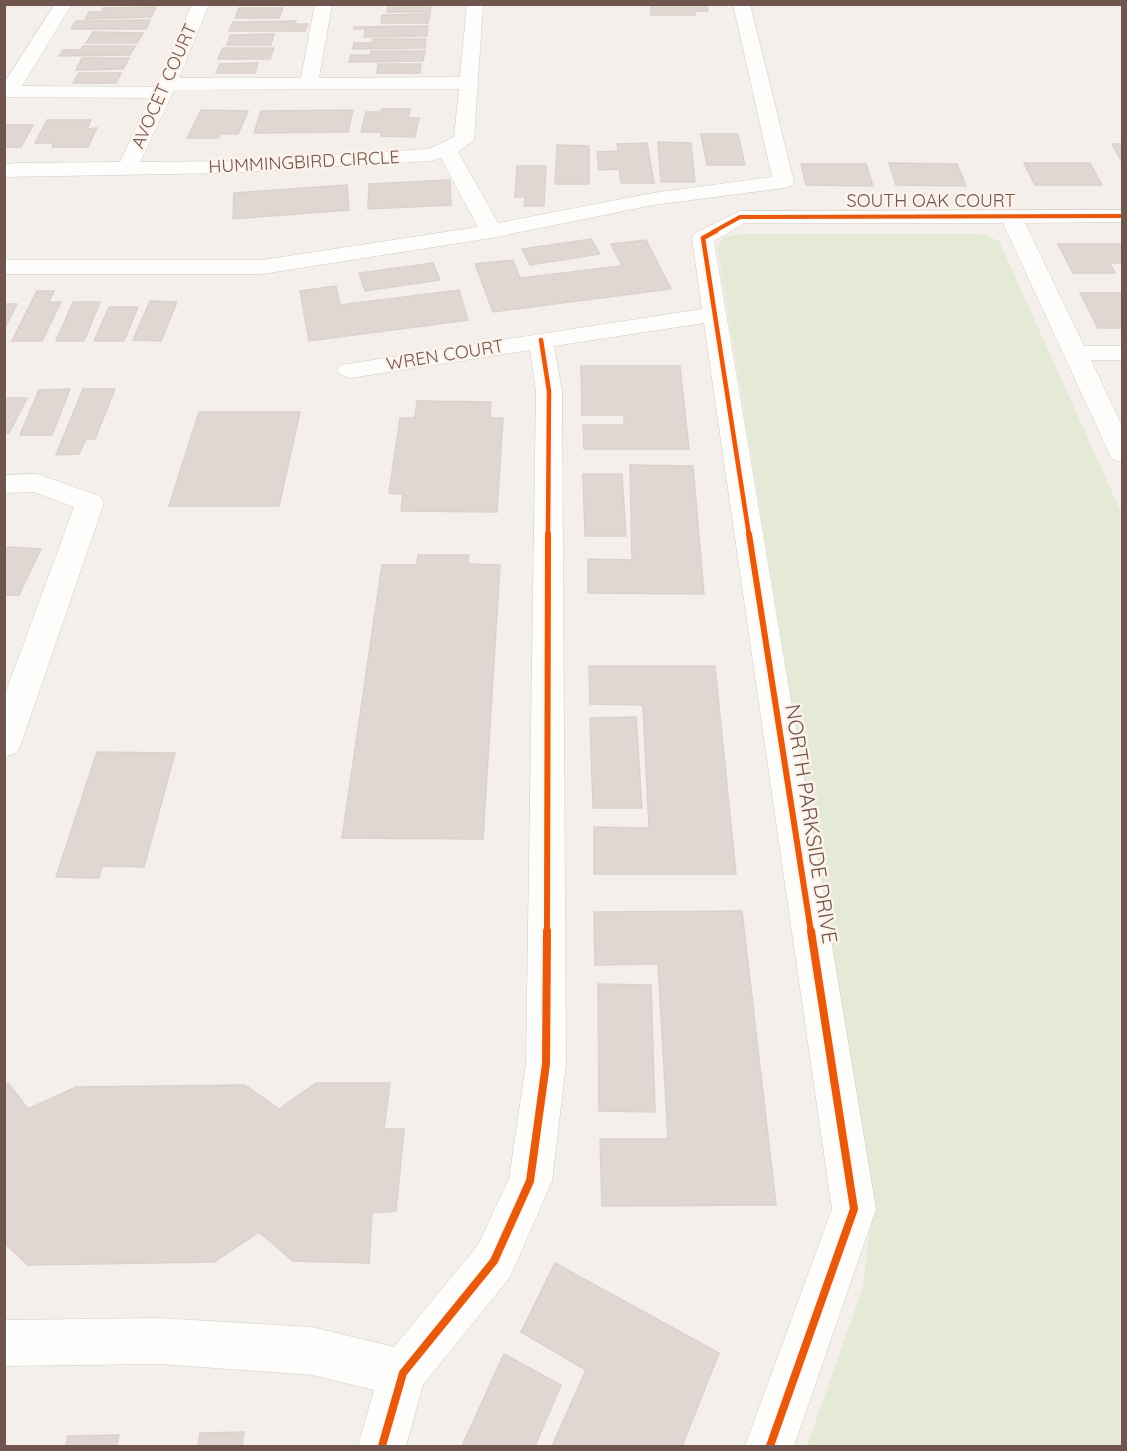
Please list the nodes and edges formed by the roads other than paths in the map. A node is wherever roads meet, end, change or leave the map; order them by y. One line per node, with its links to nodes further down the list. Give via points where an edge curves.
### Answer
1 (64, 4): 9 (street)
2 (201, 4): 8 (street, AVOCET COURT)
3 (324, 4): 7 (street)
4 (475, 4): 6 (street)
5 (741, 4): 13 (street)
6 (469, 83): 7 (street); 10 (street, via 464,140)
7 (309, 84): 8 (street)
8 (165, 88): 9 (street); 11 (street, AVOCET COURT)
9 (7, 91)
10 (447, 150): 11 (street, HUMMINGBIRD CIRCLE, via 430,155 238,166); 18 (street)
11 (127, 168): 12 (street, HUMMINGBIRD CIRCLE)
12 (4, 171)
13 (784, 182): 17 (street); 18 (street, via 653,199)
14 (1011, 216): 15 (street, SOUTH OAK COURT); 17 (street, SOUTH OAK COURT); 22 (street)
15 (1122, 216)
16 (740, 217): 17 (street, SOUTH OAK COURT); 20 (street, NORTH PARKSIDE DRIVE, via 702,238)
17 (792, 217)
18 (491, 231): 19 (street, via 262,267)
19 (4, 267)
20 (713, 315): 21 (street, WREN COURT); 31 (street, NORTH PARKSIDE DRIVE, via 854,1209)
21 (541, 340): 24 (street, WREN COURT); 29 (street, via 549,391 546,1064 530,1181 494,1261)
22 (1075, 353): 23 (street); 25 (street)
23 (1122, 353)
24 (350, 370)
25 (1122, 453)
26 (4, 484): 27 (street, via 36,483 90,503)
27 (4, 744)
28 (4, 1343): 29 (street, via 159,1341 312,1351)
29 (403, 1372): 30 (street)
30 (382, 1446)
31 (770, 1446)

